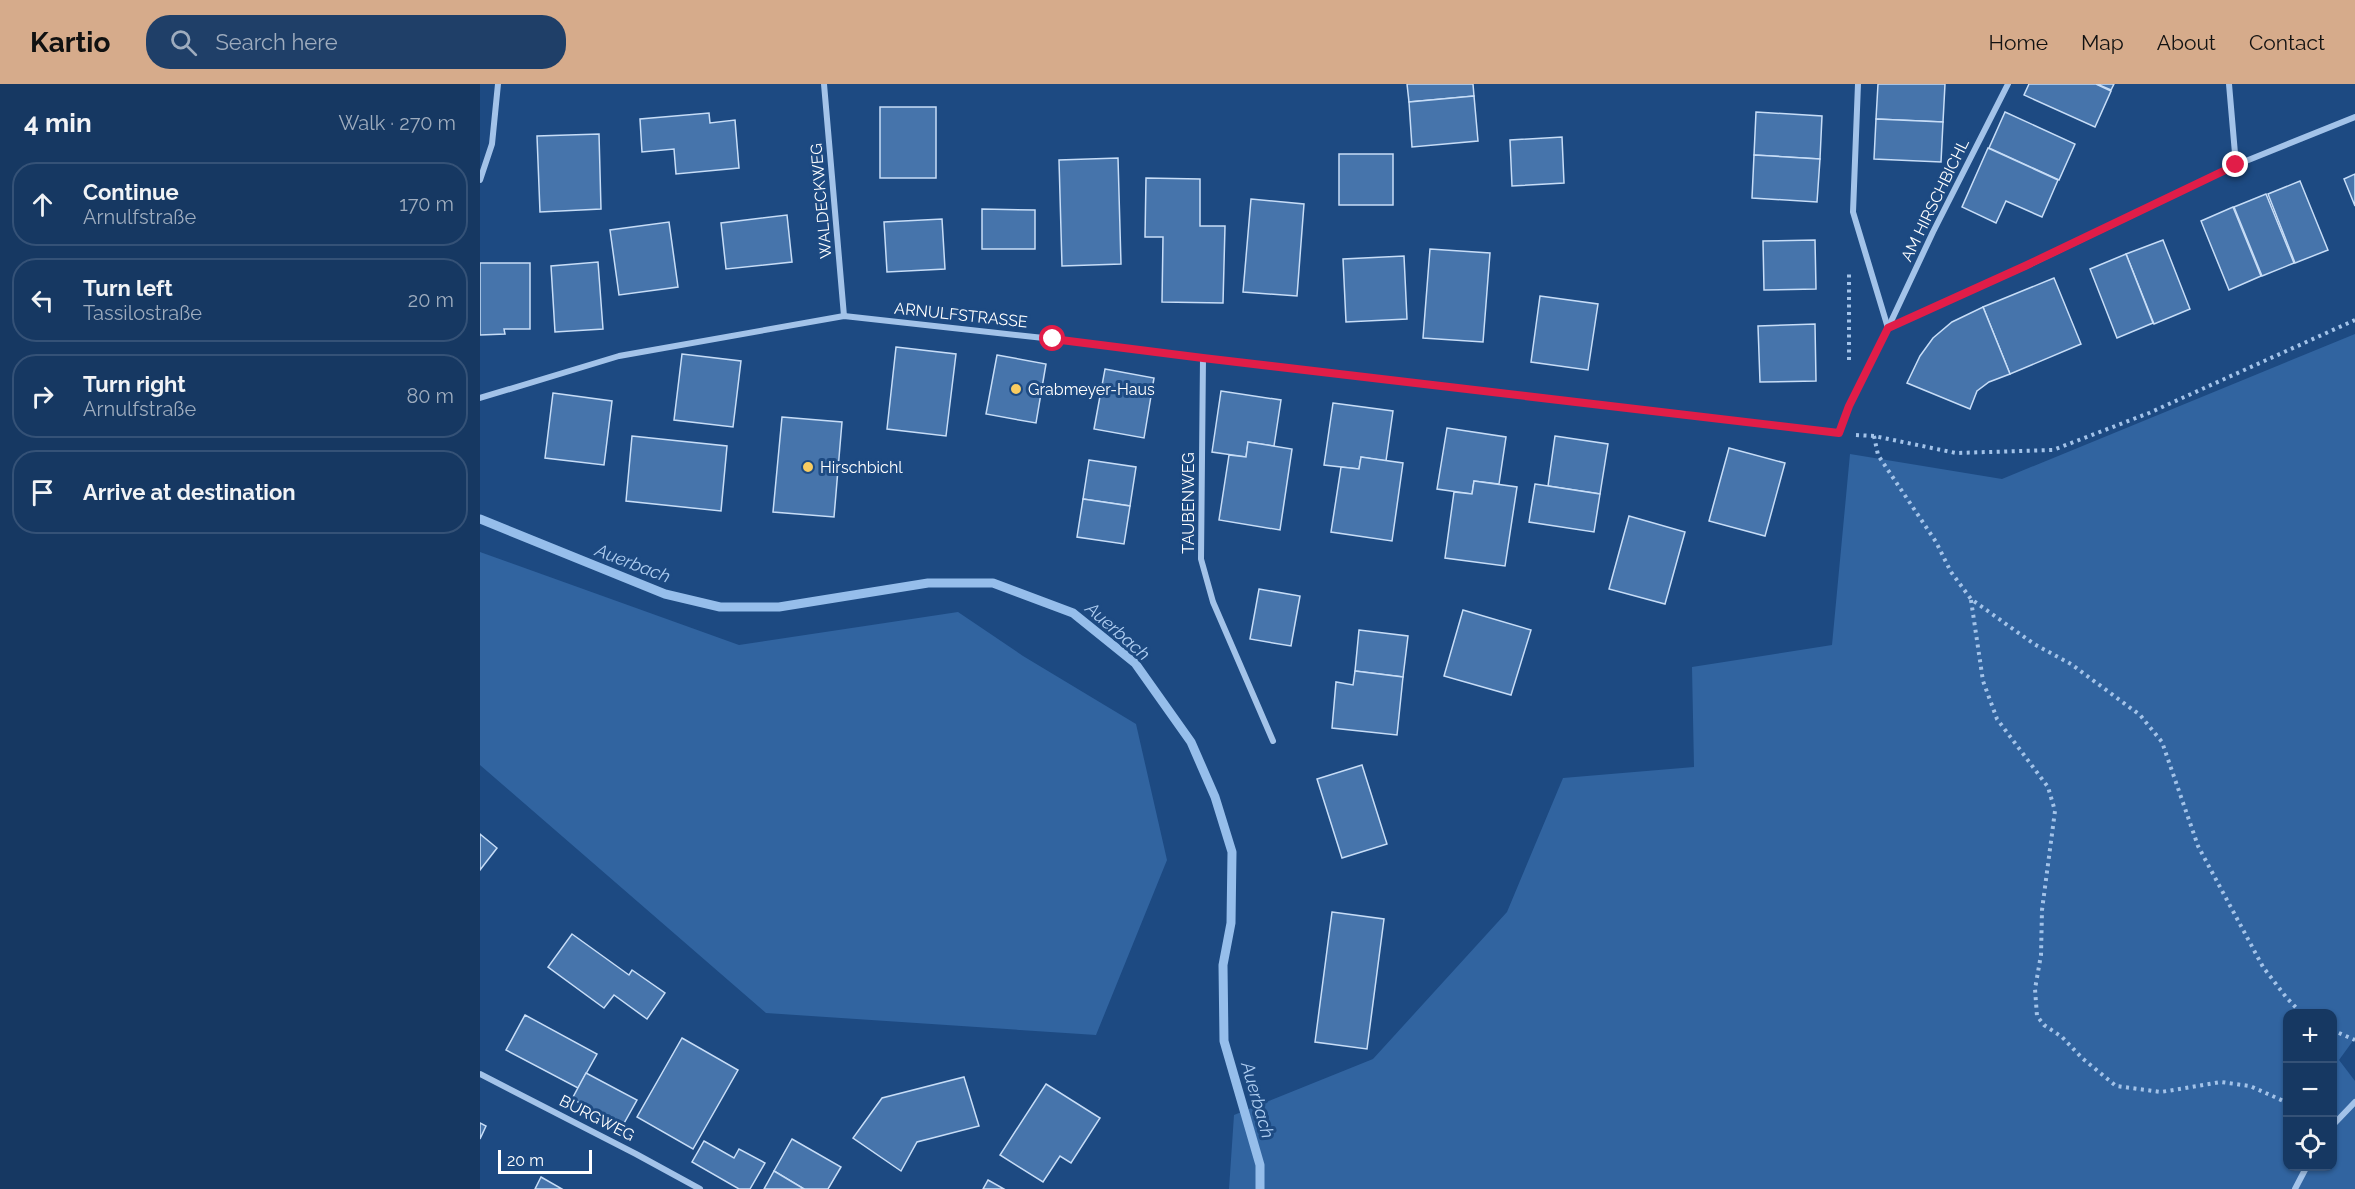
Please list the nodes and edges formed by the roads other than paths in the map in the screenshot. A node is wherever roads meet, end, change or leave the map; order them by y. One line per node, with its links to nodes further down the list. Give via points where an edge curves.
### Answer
1 (498, 84): 8 (street, via 492,144)
2 (824, 84): 9 (street, WALDECKWEG)
3 (1858, 84): 10 (street, via 1853,212)
4 (2008, 84): 10 (street, AM HIRSCHBICHL)
5 (2229, 84): 7 (street)
6 (2355, 117): 7 (street)
7 (2236, 165): 10 (street)
8 (480, 180)
9 (844, 316): 11 (street, ARNULFSTRASSE); 12 (street, ARNULFSTRASSE, via 619,356)
10 (1888, 328): 13 (street, AM HIRSCHBICHL)
11 (1203, 358): 13 (street, ARNULFSTRASSE); 14 (street, TAUBENWEG, via 1201,560 1213,602)
12 (480, 398)
13 (1839, 433)
14 (1273, 741)
15 (480, 1074): 19 (street, BURGWEG)
16 (2355, 1102): 17 (street)
17 (2337, 1121)
18 (2305, 1171): 20 (street)
19 (700, 1189)
20 (2295, 1189)

